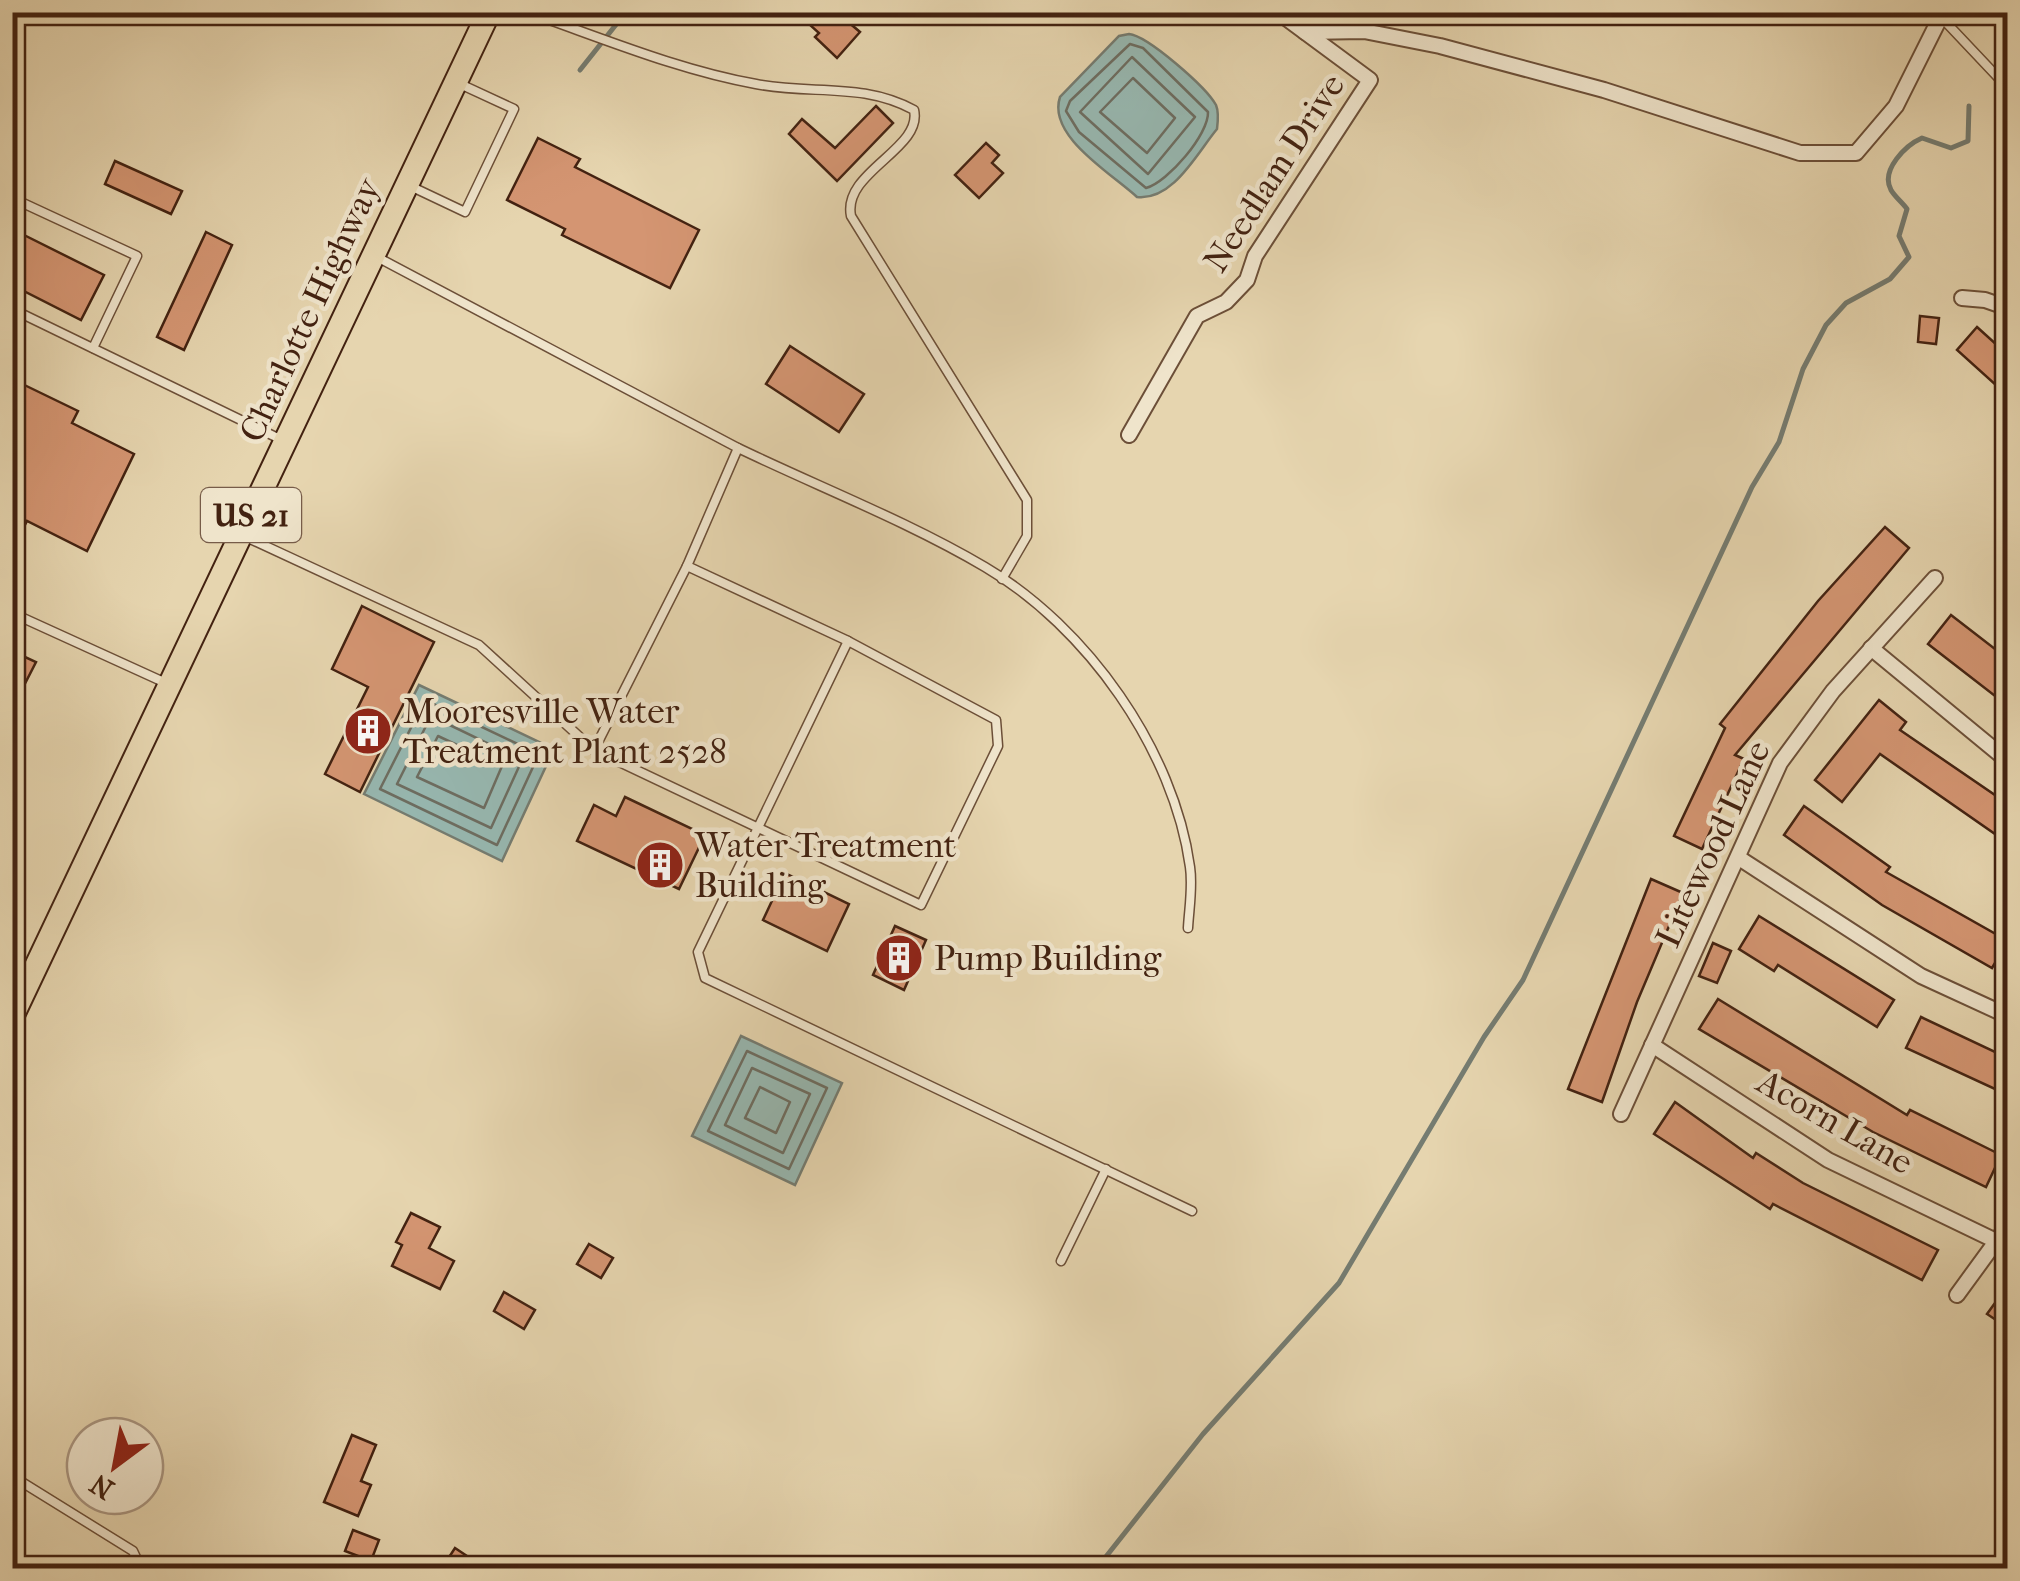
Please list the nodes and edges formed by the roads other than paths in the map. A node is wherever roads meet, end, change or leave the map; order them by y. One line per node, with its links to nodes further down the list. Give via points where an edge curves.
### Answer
1 (489, 12): 6 (main road, Charlotte Highway / US 21)
2 (527, 12): 21 (lane, via 694,70 759,85 883,93 914,110 913,129 852,194 850,216 1027,500 1027,536)
3 (1278, 12): 5 (street, Needlam Drive)
4 (1941, 14): 5 (street, via 1896,106 1856,152 1800,153 1440,46 1364,31); 7 (lane)
5 (1305, 32): 15 (street, Needlam Drive, via 1370,80 1255,256 1247,280 1226,302 1197,316)
6 (456, 82): 8 (main road, Charlotte Highway / US 21); 8 (lane, via 514,109 466,212)
7 (2008, 88)
8 (408, 185): 10 (main road, Charlotte Highway / US 21)
9 (12, 198): 14 (lane, via 138,256)
10 (374, 256): 16 (main road, Charlotte Highway / US 21); 17 (lane)
11 (1962, 298): 12 (street)
12 (2008, 308)
13 (12, 309): 14 (lane)
14 (93, 348): 16 (lane)
15 (1129, 435)
16 (286, 442): 18 (main road, Charlotte Highway / US 21)
17 (738, 448): 19 (lane); 21 (lane)
18 (242, 536): 25 (main road, Charlotte Highway / US 21); 26 (lane, via 479,645)
19 (687, 566): 23 (lane); 26 (lane)
20 (1935, 578): 24 (street, Litewood Lane)
21 (1002, 579): 30 (lane, via 1041,606 1112,685 1170,788 1190,869)
22 (12, 613): 25 (lane)
23 (848, 641): 28 (lane); 28 (lane, via 996,720 998,746 920,905)
24 (1871, 648): 27 (street); 29 (street, Litewood Lane, via 1780,762)
25 (170, 685): 31 (main road, Charlotte Highway / US 21)
26 (594, 750): 28 (lane)
27 (2008, 761)
28 (758, 828): 36 (lane, via 698,952 704,978)
29 (1740, 858): 33 (street, via 1921,976); 34 (street, Litewood Lane)
30 (1188, 928)
31 (22, 971): 32 (main road, Charlotte Highway / US 21)
32 (12, 1016)
33 (2008, 1016)
34 (1652, 1045): 35 (street, Litewood Lane); 39 (street, Acorn Lane, via 1828,1160)
35 (1621, 1114)
36 (1106, 1169): 37 (lane); 40 (lane)
37 (1192, 1210)
38 (2008, 1225): 39 (street)
39 (1996, 1241): 41 (street)
40 (1061, 1261)
41 (1956, 1295)
42 (12, 1476): 43 (lane, via 132,1551)
43 (141, 1568)

